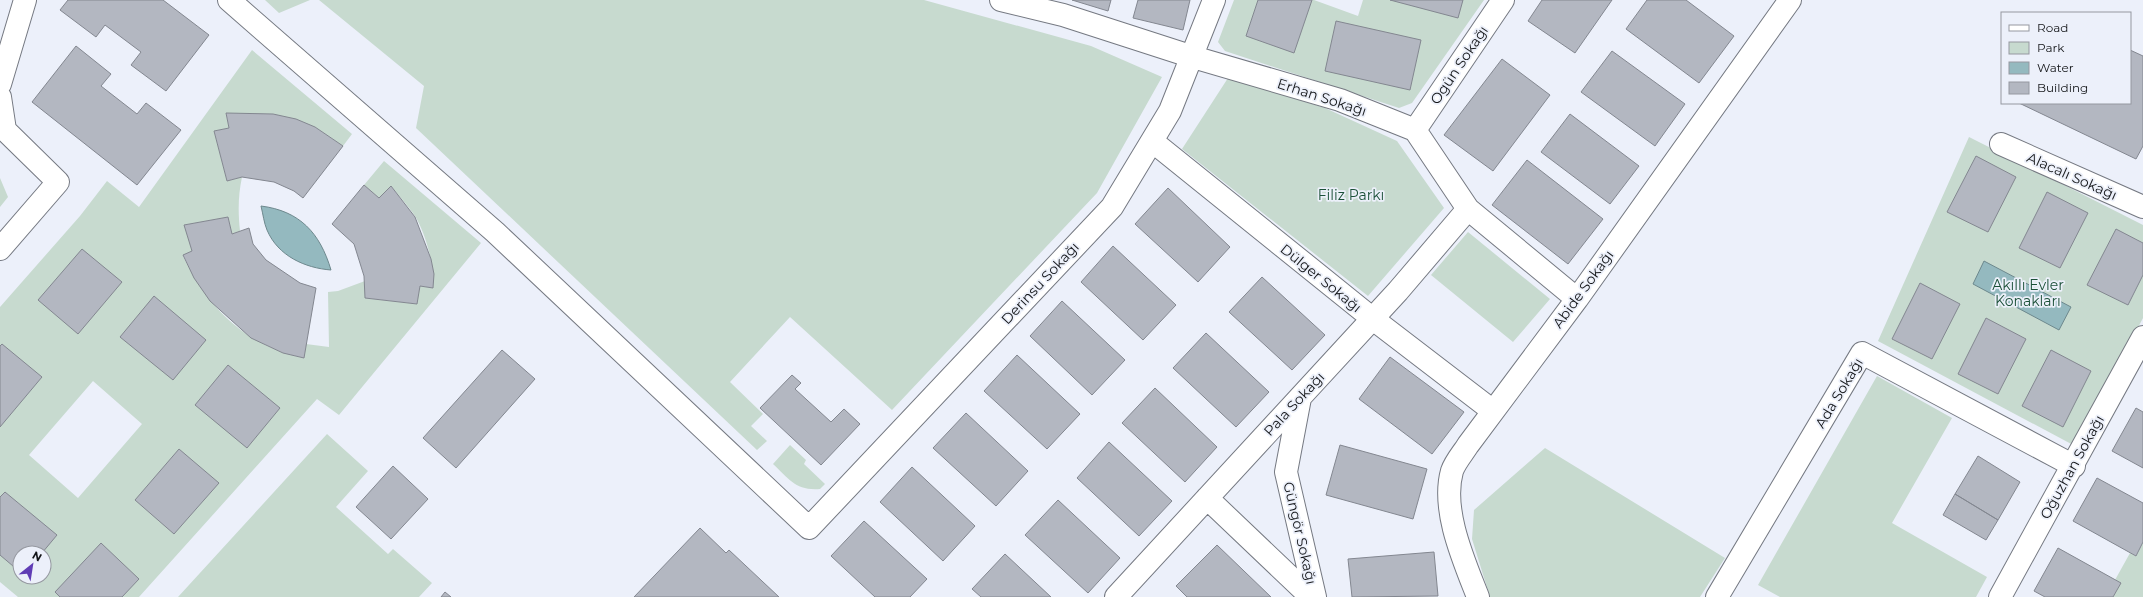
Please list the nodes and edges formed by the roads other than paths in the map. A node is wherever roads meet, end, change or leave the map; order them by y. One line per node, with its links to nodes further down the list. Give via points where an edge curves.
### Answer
1 (25, 0): 8 (street)
2 (229, 0): 11 (street, Derinsu Sokağı, via 495,232 809,528 1112,207)
3 (1001, 0): 7 (street, Erhan Sokağı, via 1063,15)
4 (1214, 0): 7 (street, Derinsu Sokağı)
5 (1504, 0): 10 (street, Ogün Sokağı)
6 (1790, 0): 16 (street, Abide Sokağı)
7 (1193, 57): 10 (street, Erhan Sokağı, via 1340,100); 11 (street, Derinsu Sokağı, via 1170,111)
8 (0, 84)
9 (0, 97): 15 (street, via 5,130 58,182)
10 (1415, 130): 14 (street)
11 (1152, 141): 17 (street, Dülger Sokağı)
12 (2002, 144): 13 (street, Alacalı Sokağı)
13 (2143, 207)
14 (1468, 209): 16 (street); 17 (street, Pala Sokağı)
15 (0, 249)
16 (1577, 299): 20 (street, Abide Sokağı)
17 (1373, 319): 19 (street, Pala Sokağı); 20 (street, Dülger Sokağı)
18 (2143, 337): 21 (street, Oğuzhan Sokağı)
19 (1300, 398): 22 (street, Pala Sokağı); 25 (street, Güngör Sokağı, via 1286,472)
20 (1493, 411): 26 (street, Abide Sokağı, via 1452,470 1449,499 1459,547)
21 (2074, 466): 27 (street, Ada Sokağı, via 1862,353); 28 (street, Oğuzhan Sokağı)
22 (1207, 498): 23 (street, Pala Sokağı); 24 (street, Güngör Sokağı)
23 (1116, 597)
24 (1311, 597)
25 (1316, 597)
26 (1478, 597)
27 (1718, 597)
28 (2000, 597)

